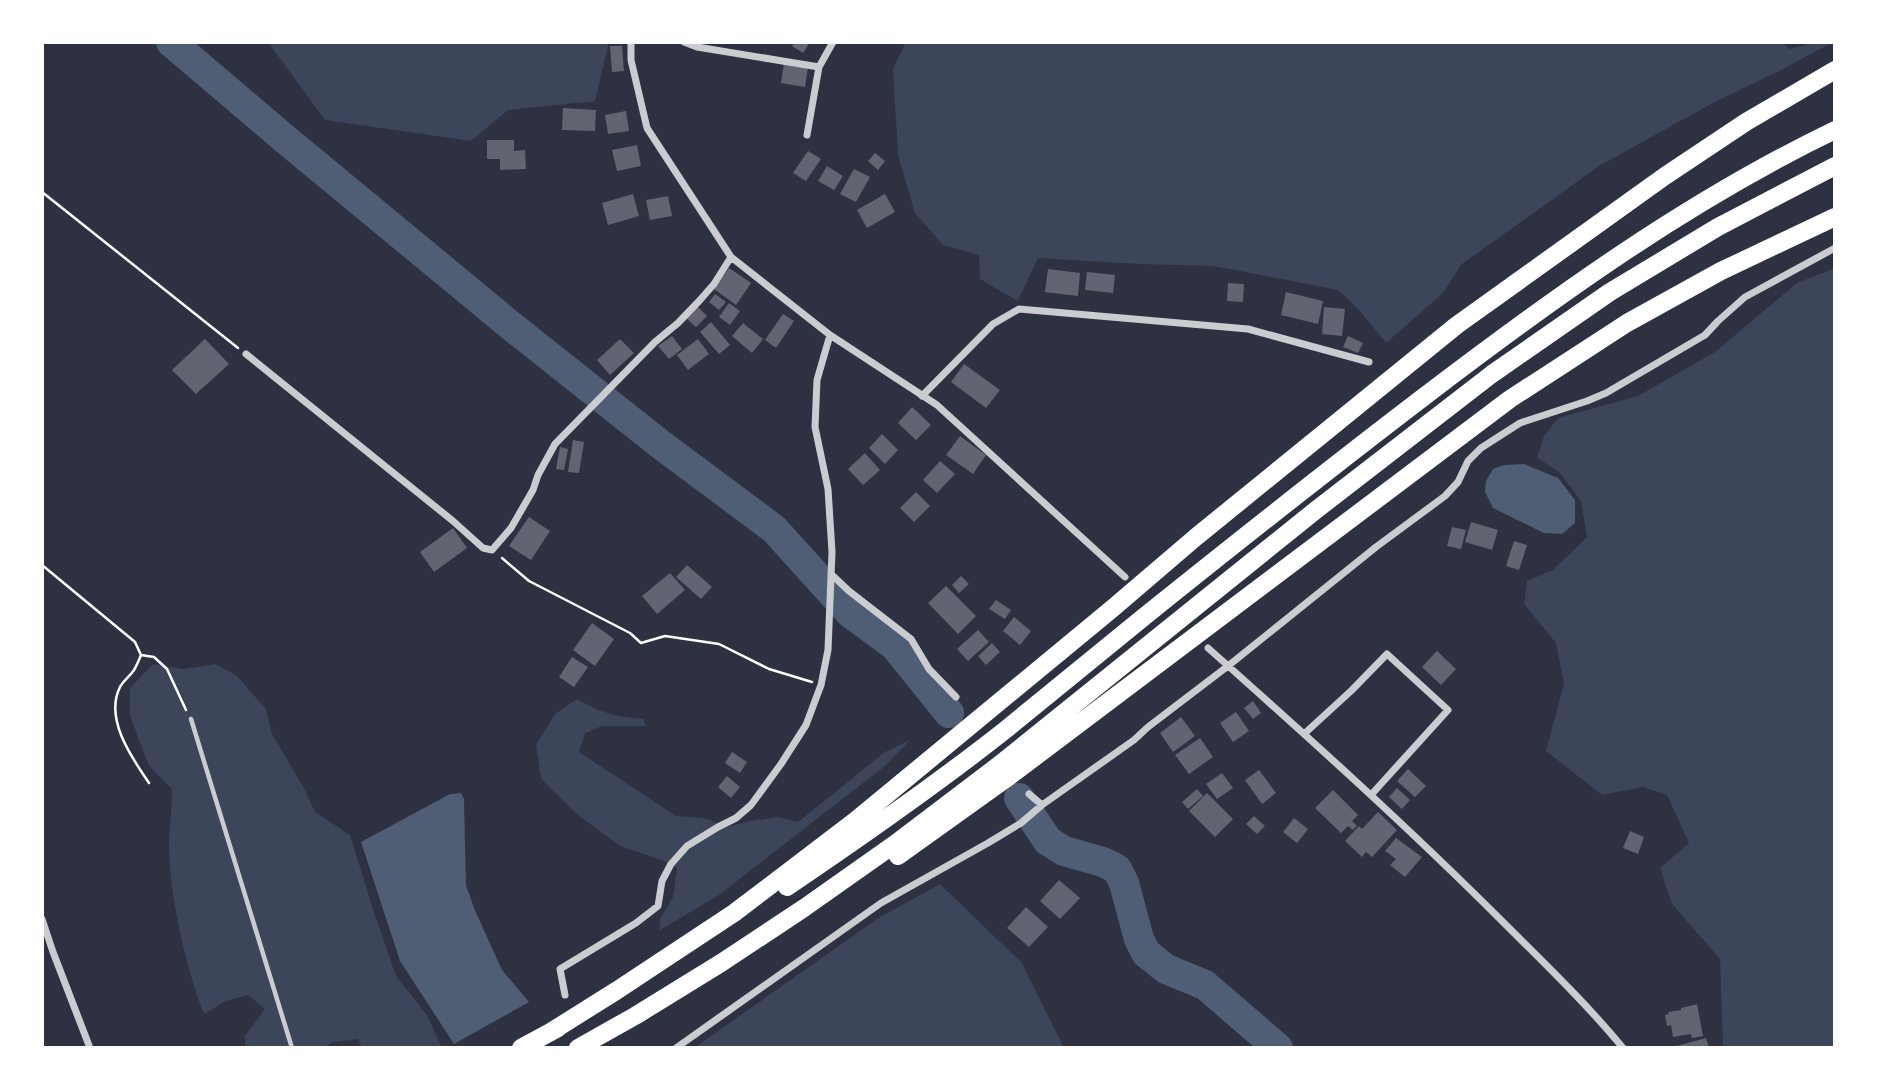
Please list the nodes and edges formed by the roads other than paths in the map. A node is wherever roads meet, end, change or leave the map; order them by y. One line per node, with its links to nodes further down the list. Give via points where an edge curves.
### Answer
1 (631, 42): 11 (street, via 647,128)
2 (684, 42): 4 (street)
3 (833, 42): 4 (street)
4 (819, 68): 7 (street)
5 (1835, 70): 30 (highway, via 1665,176 1457,325 855,821 723,920)
6 (1835, 130): 30 (highway, via 1678,217 1543,307 1299,493 914,799 770,899)
7 (807, 135)
8 (1835, 166): 29 (highway, via 1718,227 1610,292 1492,374 899,841 722,963)
9 (1835, 217): 29 (highway, via 1721,271 1627,323 1510,399 904,852 802,919)
10 (1835, 248): 19 (street, via 1745,297 1706,335 1606,393 1520,424 1481,448 1445,496)
11 (731, 257): 12 (street); 13 (street, via 700,300 555,444 511,528 492,550 483,548)
12 (830, 335): 15 (street); 16 (street, via 817,380 816,427 828,489)
13 (246, 354)
14 (1369, 362): 15 (street, via 1248,329 1019,309 993,324)
15 (922, 396): 17 (street)
16 (831, 574): 20 (street, via 911,639 929,669); 28 (street, via 828,650 806,725 751,805 687,846 671,864 658,905 560,969)
17 (1125, 577)
18 (1208, 648): 19 (street)
19 (1228, 666): 22 (street); 25 (street)
20 (956, 697)
21 (191, 719): 32 (lane)
22 (1304, 734): 24 (street); 24 (street, via 1387,654 1448,710)
23 (1029, 794): 25 (street)
24 (1371, 796): 36 (street, via 1594,1012)
25 (1042, 806): 35 (street, via 881,903)
26 (42, 919): 27 (street)
27 (45, 935): 31 (street)
28 (565, 995)
29 (635, 1016): 34 (highway)
30 (549, 1033): 33 (highway)
31 (90, 1048)
32 (292, 1048)
33 (521, 1048)
34 (578, 1048)
35 (676, 1048)
36 (1623, 1048)

